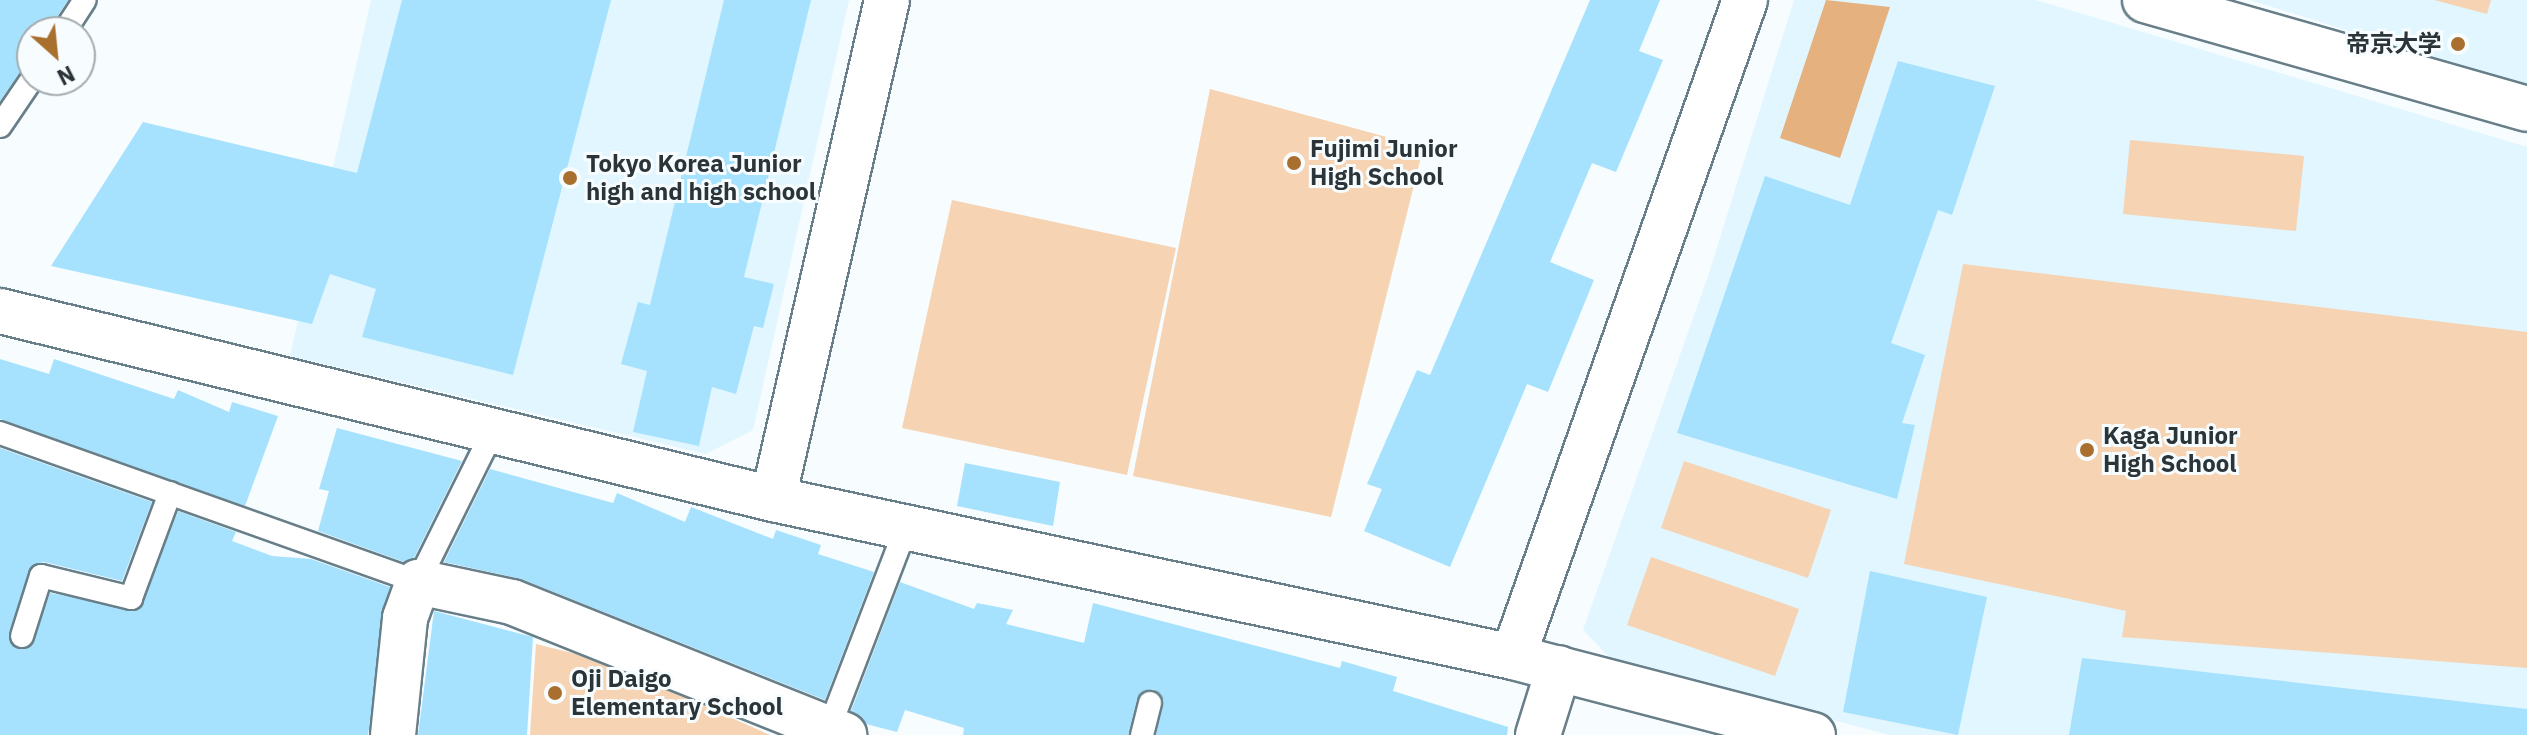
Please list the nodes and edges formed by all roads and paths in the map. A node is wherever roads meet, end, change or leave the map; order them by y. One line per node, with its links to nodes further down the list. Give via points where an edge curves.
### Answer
1 (887, 0): 11 (street)
2 (1745, 0): 15 (street)
3 (2145, 0): 5 (street)
4 (20, 96): 6 (lane)
5 (2527, 109)
6 (0, 126)
7 (0, 311): 9 (street)
8 (0, 433): 10 (lane)
9 (492, 433): 11 (street); 13 (lane)
10 (170, 493): 13 (lane); 14 (lane, via 131,598 41,576)
11 (773, 499): 12 (street)
12 (906, 528): 15 (street); 18 (lane)
13 (418, 582): 18 (street, via 512,602); 19 (street, via 405,618)
14 (22, 636)
15 (1513, 657): 16 (street)
16 (1559, 668): 21 (street); 22 (street)
17 (1150, 703): 20 (lane)
18 (825, 732)
19 (393, 735)
20 (1142, 735)
21 (1538, 735)
22 (1813, 735)

